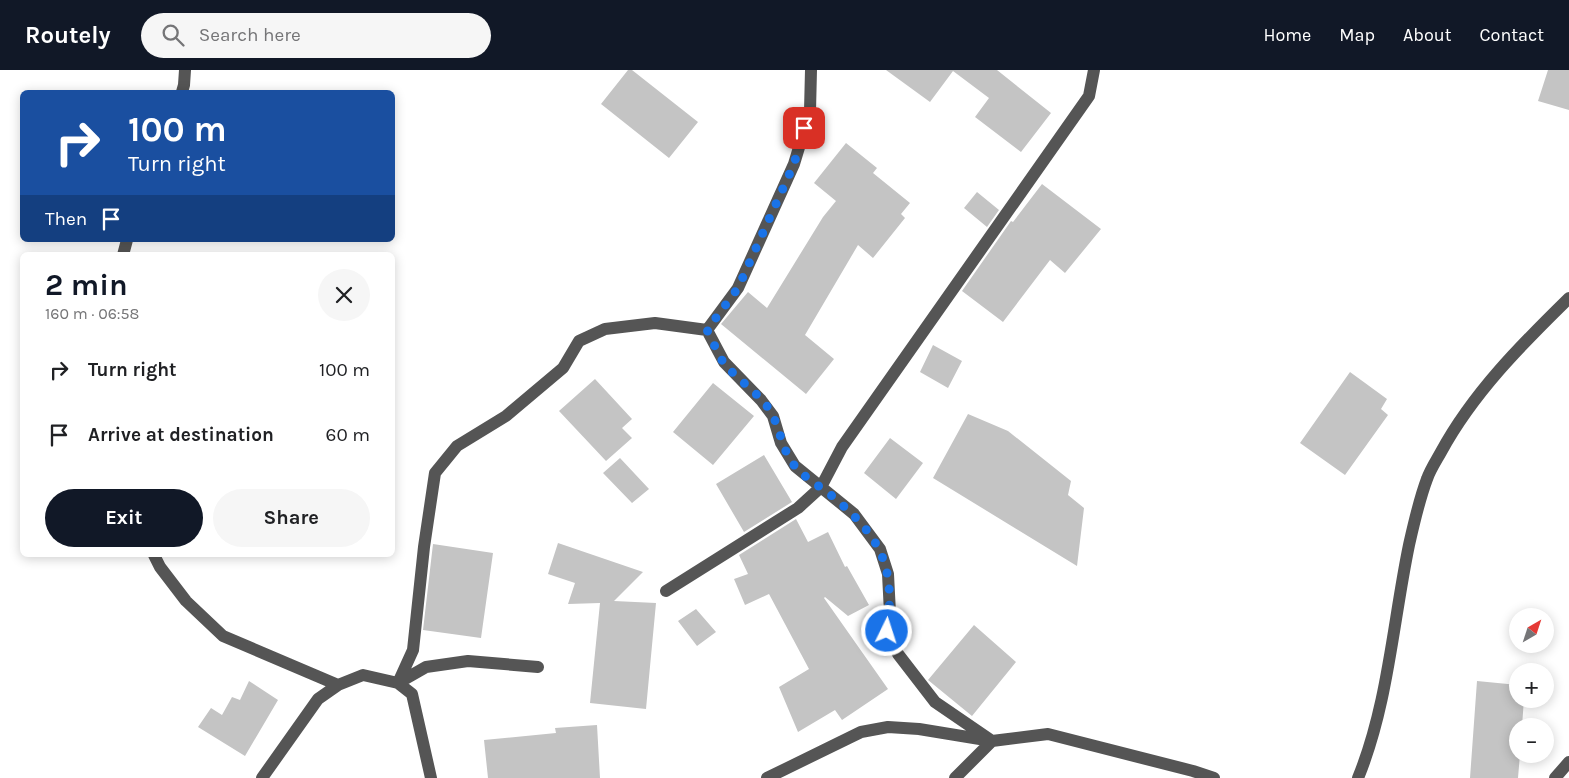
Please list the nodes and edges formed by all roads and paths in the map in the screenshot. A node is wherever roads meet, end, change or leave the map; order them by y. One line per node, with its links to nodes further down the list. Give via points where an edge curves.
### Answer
1 (185, 70): 4 (street)
2 (811, 70): 6 (street, via 810,111 794,164 738,288)
3 (1094, 70): 7 (street, via 1089,96 842,447)
4 (183, 90)
5 (1569, 298): 20 (street, via 1476,398 1427,478 1407,558 1368,754)
6 (707, 330): 7 (street, via 724,362 773,416 781,443 795,466); 11 (street, via 655,323 596,333 579,341 563,368 506,416 456,446 435,473 413,650)
7 (820, 487): 9 (street, via 798,508); 13 (street, via 854,514 880,549 888,574 890,613 887,631 898,654 935,702)
8 (155, 557): 12 (street, via 186,602 223,636)
9 (666, 591)
10 (538, 667): 11 (street, via 468,661 426,667)
11 (398, 683): 12 (street, via 363,675); 16 (street, via 412,694)
12 (338, 685): 15 (street, via 318,699)
13 (992, 741): 17 (street, via 888,727 861,732); 18 (street); 19 (street, via 1048,734)
14 (1569, 762): 21 (street)
15 (262, 778)
16 (431, 778)
17 (767, 778)
18 (955, 778)
19 (1214, 778)
20 (1358, 778)
21 (1555, 778)

